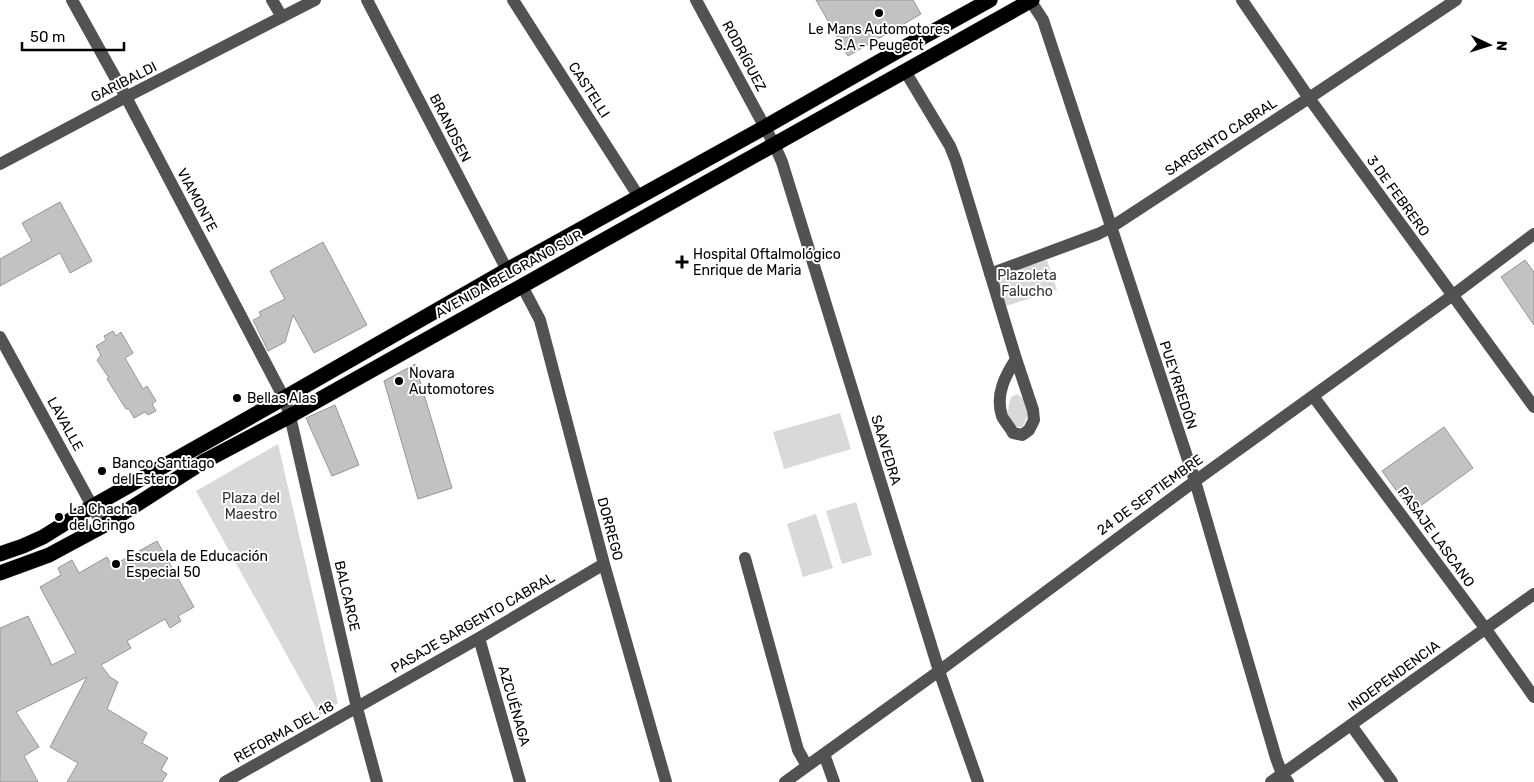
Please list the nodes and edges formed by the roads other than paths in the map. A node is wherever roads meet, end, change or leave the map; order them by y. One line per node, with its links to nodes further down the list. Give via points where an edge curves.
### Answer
1 (72, 0): 13 (street, VIAMONTE)
2 (272, 0): 11 (street)
3 (316, 0): 11 (street, GARIBALDI)
4 (367, 0): 21 (street, BRANDSEN)
5 (513, 0): 18 (street, CASTELLI)
6 (696, 0): 15 (street, RODRÍGUEZ)
7 (990, 0): 15 (highway, AVENIDA BELGRANO SUR)
8 (1031, 0): 12 (highway, AVENIDA BELGRANO SUR); 19 (street, PUEYRREDÓN, via 1043,20)
9 (1242, 0): 14 (street, 3 DE FEBRERO)
10 (1456, 0): 14 (street, SARGENTO CABRAL)
11 (282, 17): 13 (street, GARIBALDI)
12 (905, 70): 16 (highway, AVENIDA BELGRANO SUR); 22 (street, via 950,146)
13 (126, 97): 17 (street, GARIBALDI); 28 (street, VIAMONTE)
14 (1308, 98): 19 (street, SARGENTO CABRAL); 24 (street, 3 DE FEBRERO)
15 (765, 127): 16 (street, SAAVEDRA); 18 (highway, AVENIDA BELGRANO SUR)
16 (774, 144): 23 (highway, AVENIDA BELGRANO SUR); 41 (street, SAAVEDRA)
17 (0, 164)
18 (639, 197): 21 (highway, AVENIDA BELGRANO SUR)
19 (1110, 228): 22 (street, SARGENTO CABRAL); 31 (street, PUEYRREDÓN)
20 (1534, 234): 24 (street, 24 DE SEPTIEMBRE)
21 (507, 270): 28 (highway, AVENIDA BELGRANO SUR)
22 (990, 274): 26 (street)
23 (522, 286): 30 (highway, AVENIDA BELGRANO SUR); 36 (street, DORREGO, via 540,320)
24 (1453, 295): 27 (street, 24 DE SEPTIEMBRE); 29 (street, 3 DE FEBRERO)
25 (0, 336): 32 (street, LAVALLE)
26 (1016, 359): 26 (street, via 1000,391 1001,409 1013,433 1022,435 1034,420)
27 (1313, 396): 31 (street, 24 DE SEPTIEMBRE); 39 (street, PASAJE LASCANO)
28 (284, 398): 30 (street, VIAMONTE); 32 (highway, AVENIDA BELGRANO SUR)
29 (1534, 407)
30 (290, 416): 33 (highway, AVENIDA BELGRANO SUR, via 203,462); 43 (street, BALCARCE)
31 (1194, 481): 41 (street, 24 DE SEPTIEMBRE); 47 (street, PUEYRREDÓN, via 1276,758)
32 (92, 506): 33 (street, LAVALLE); 34 (highway, AVENIDA BELGRANO SUR, via 43,537)
33 (103, 526): 37 (highway, AVENIDA BELGRANO SUR, via 49,555)
34 (0, 554)
35 (745, 558): 46 (street, via 798,750)
36 (604, 564): 40 (street, PASAJE SARGENTO CABRAL); 51 (street, DORREGO)
37 (0, 572)
38 (1534, 594): 39 (street, INDEPENDENCIA)
39 (1485, 628): 42 (street, PASAJE LASCANO); 44 (street, INDEPENDENCIA)
40 (479, 638): 43 (street, PASAJE SARGENTO CABRAL); 50 (street, AZCUÉNAGA)
41 (938, 671): 45 (street, 24 DE SEPTIEMBRE); 54 (street, SAAVEDRA)
42 (1534, 697)
43 (357, 708): 48 (street, REFORMA DEL 18); 49 (street, BALCARCE)
44 (1351, 725): 47 (street, INDEPENDENCIA); 56 (street)
45 (824, 754): 46 (street, 24 DE SEPTIEMBRE); 53 (street)
46 (806, 766): 52 (street, 24 DE SEPTIEMBRE)
47 (1285, 778): 55 (street, INDEPENDENCIA)
48 (225, 782)
49 (377, 782)
50 (520, 782)
51 (666, 782)
52 (785, 782)
53 (834, 782)
54 (978, 782)
55 (1271, 782)
56 (1392, 782)

